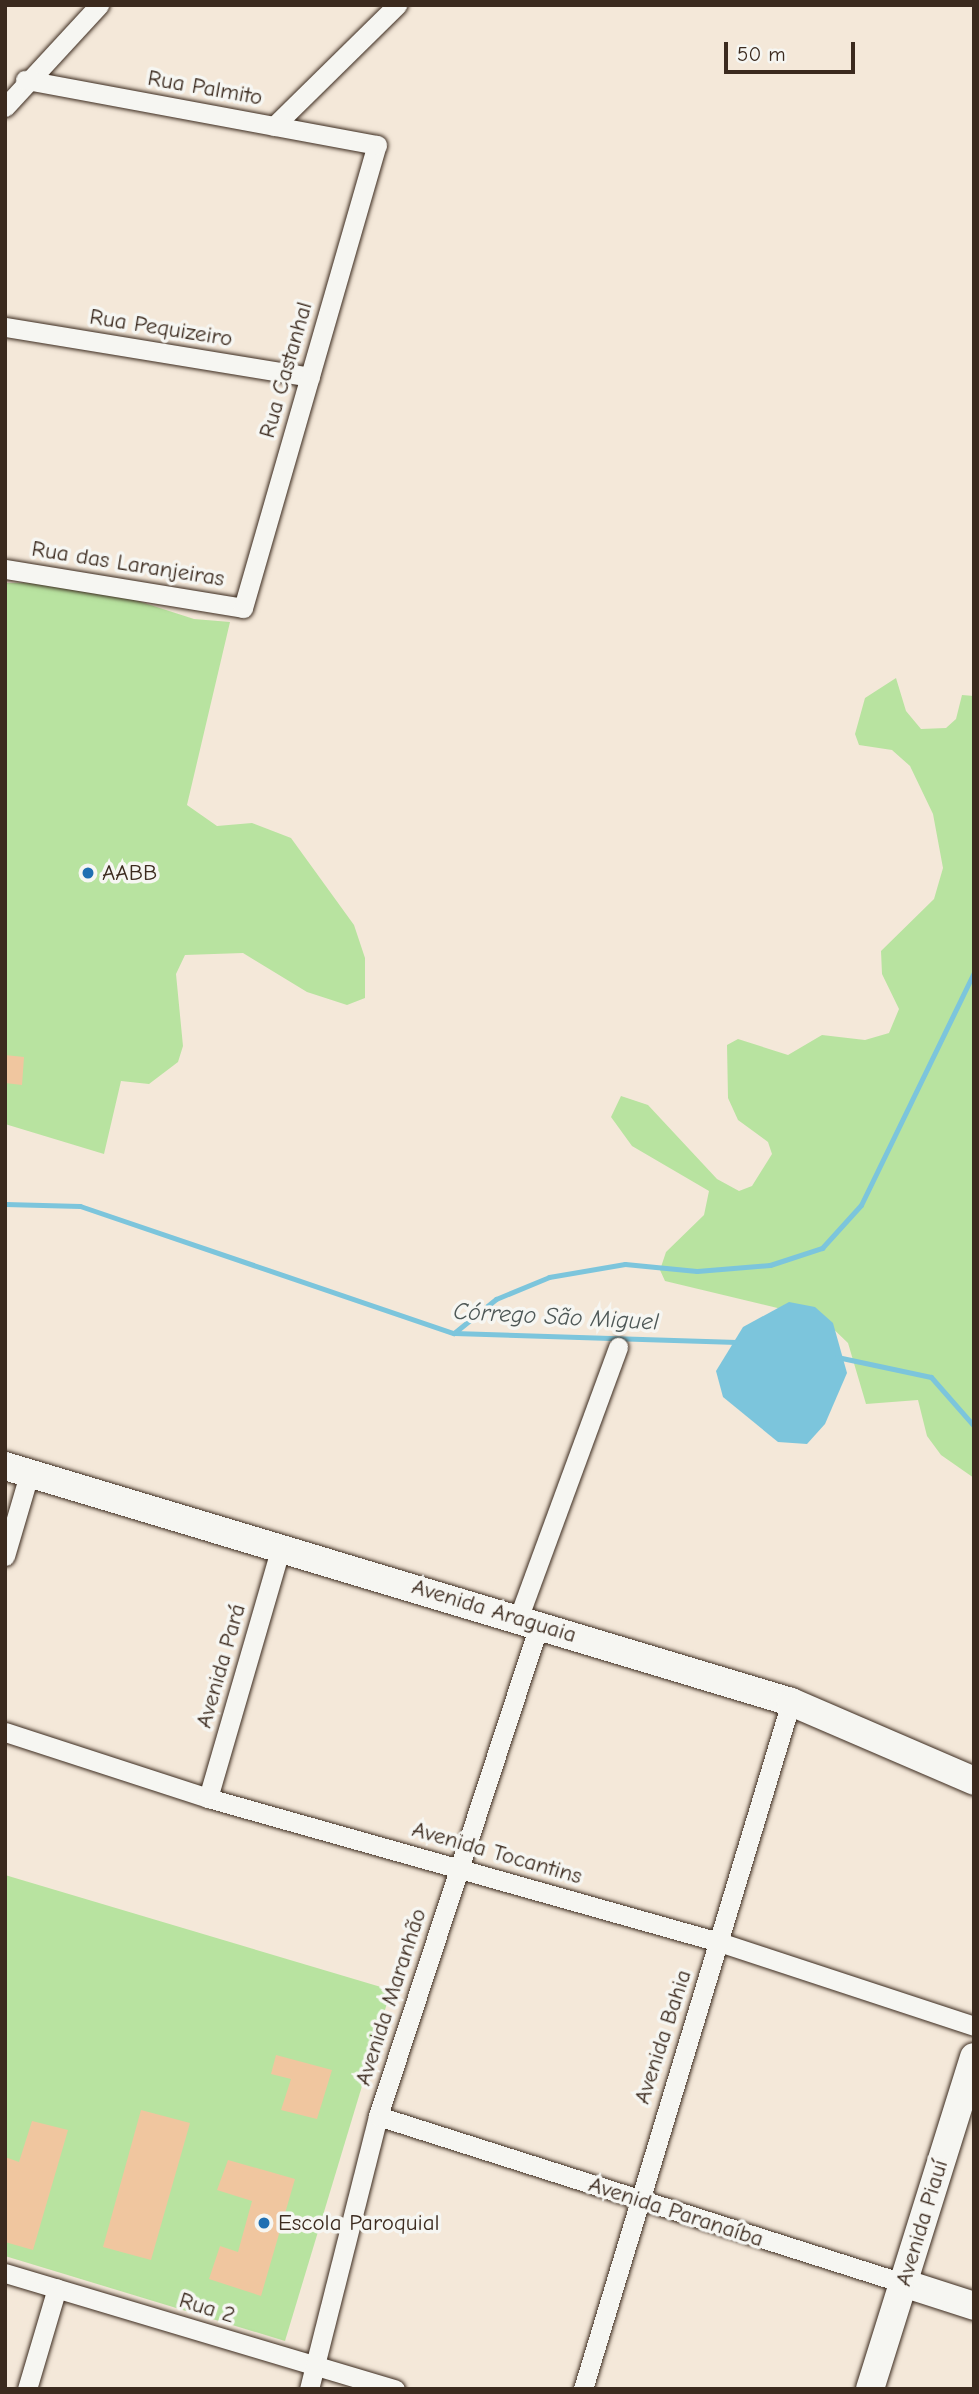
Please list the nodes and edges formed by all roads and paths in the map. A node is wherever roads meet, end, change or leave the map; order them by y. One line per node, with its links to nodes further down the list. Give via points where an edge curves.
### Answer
1 (99, 5): 3 (street)
2 (397, 5): 5 (street)
3 (24, 80): 4 (street); 5 (street, Rua Palmito)
4 (5, 107)
5 (274, 126): 6 (street, Rua Palmito)
6 (377, 145): 8 (street, Rua Castanhal)
7 (5, 327): 8 (street, Rua Pequizeiro)
8 (310, 377): 10 (street, Rua Castanhal)
9 (5, 569): 10 (street, Rua das Laranjeiras)
10 (243, 608)
11 (618, 1347): 15 (street, Avenida Maranhão)
12 (18, 1468): 13 (street, Avenida Araguaia); 14 (street)
13 (281, 1547): 15 (street, Avenida Araguaia); 19 (street, Avenida Pará)
14 (5, 1556)
15 (529, 1622): 16 (street, Avenida Araguaia); 20 (street, Avenida Maranhão)
16 (791, 1702): 18 (street, Avenida Araguaia); 21 (street, Avenida Bahia)
17 (5, 1732): 19 (street, Avenida Tocantins)
18 (974, 1781)
19 (208, 1798): 20 (street, Avenida Tocantins)
20 (458, 1868): 21 (street, Avenida Tocantins); 24 (street, Avenida Maranhão)
21 (719, 1942): 22 (street, Avenida Tocantins); 25 (street, Avenida Bahia)
22 (974, 2026)
23 (974, 2057): 27 (street, Avenida Piauí)
24 (378, 2116): 25 (street, Avenida Paranaíba); 30 (street, Avenida Maranhão)
25 (637, 2200): 27 (street, Avenida Paranaíba); 34 (street, Avenida Bahia)
26 (5, 2273): 28 (street, Rua 2)
27 (903, 2283): 29 (street, Avenida Paranaíba); 35 (street, Avenida Piauí)
28 (58, 2288): 30 (street, Rua 2); 31 (street)
29 (974, 2306)
30 (315, 2366): 32 (street, Avenida Maranhão); 33 (street, Rua 2)
31 (27, 2389)
32 (309, 2389)
33 (395, 2389)
34 (583, 2389)
35 (870, 2389)

